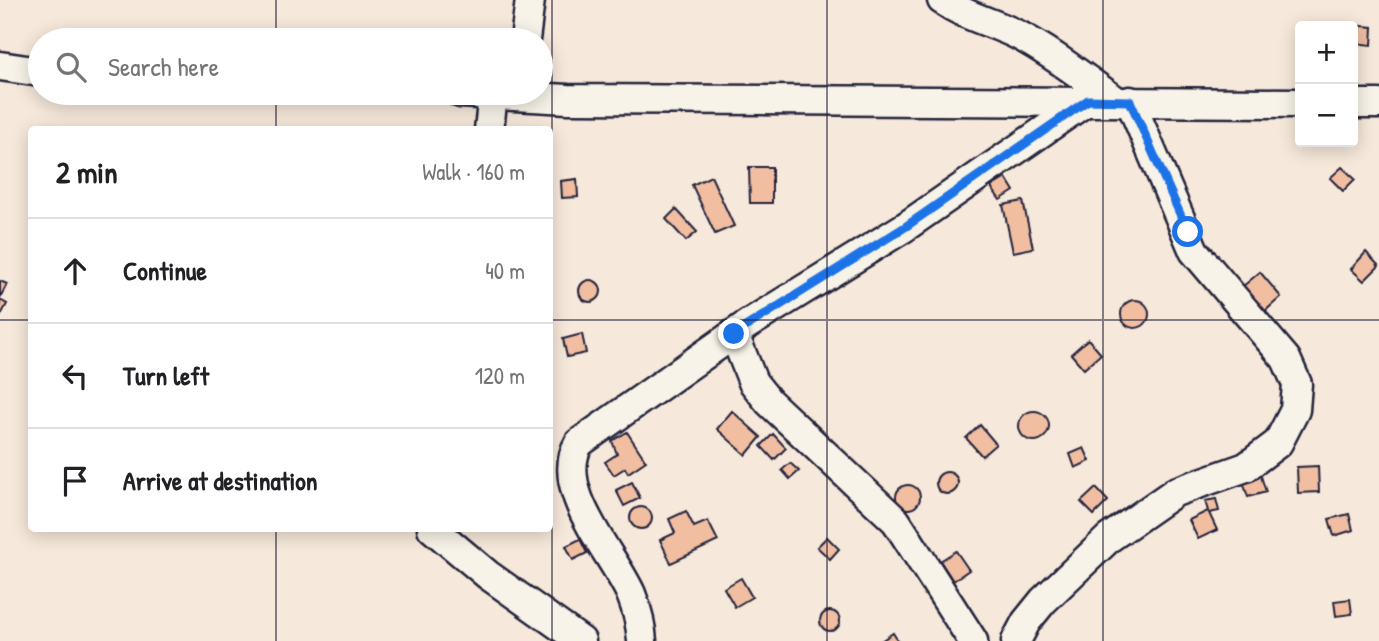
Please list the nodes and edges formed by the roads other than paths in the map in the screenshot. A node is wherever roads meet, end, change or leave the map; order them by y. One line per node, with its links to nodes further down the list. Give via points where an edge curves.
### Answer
1 (530, 0): 3 (street)
2 (942, 0): 7 (street, via 965,16 1018,35 1050,53)
3 (526, 28)
4 (0, 66): 5 (street)
5 (28, 70)
6 (553, 95): 7 (street, via 650,100)
7 (1111, 100): 8 (street); 13 (street); 18 (street, via 1194,251 1286,359 1297,384 1295,410 1278,443 1246,467 1175,492 1110,538 1043,601)
8 (1295, 103)
9 (1358, 104): 10 (street)
10 (1379, 104)
11 (492, 105): 12 (street)
12 (489, 126)
13 (734, 334): 16 (street, via 585,436 573,453 570,473 597,538 630,593); 17 (street, via 753,382 896,521)
14 (437, 532): 15 (street, via 488,575)
15 (582, 641)
16 (642, 641)
17 (974, 641)
18 (1016, 641)

